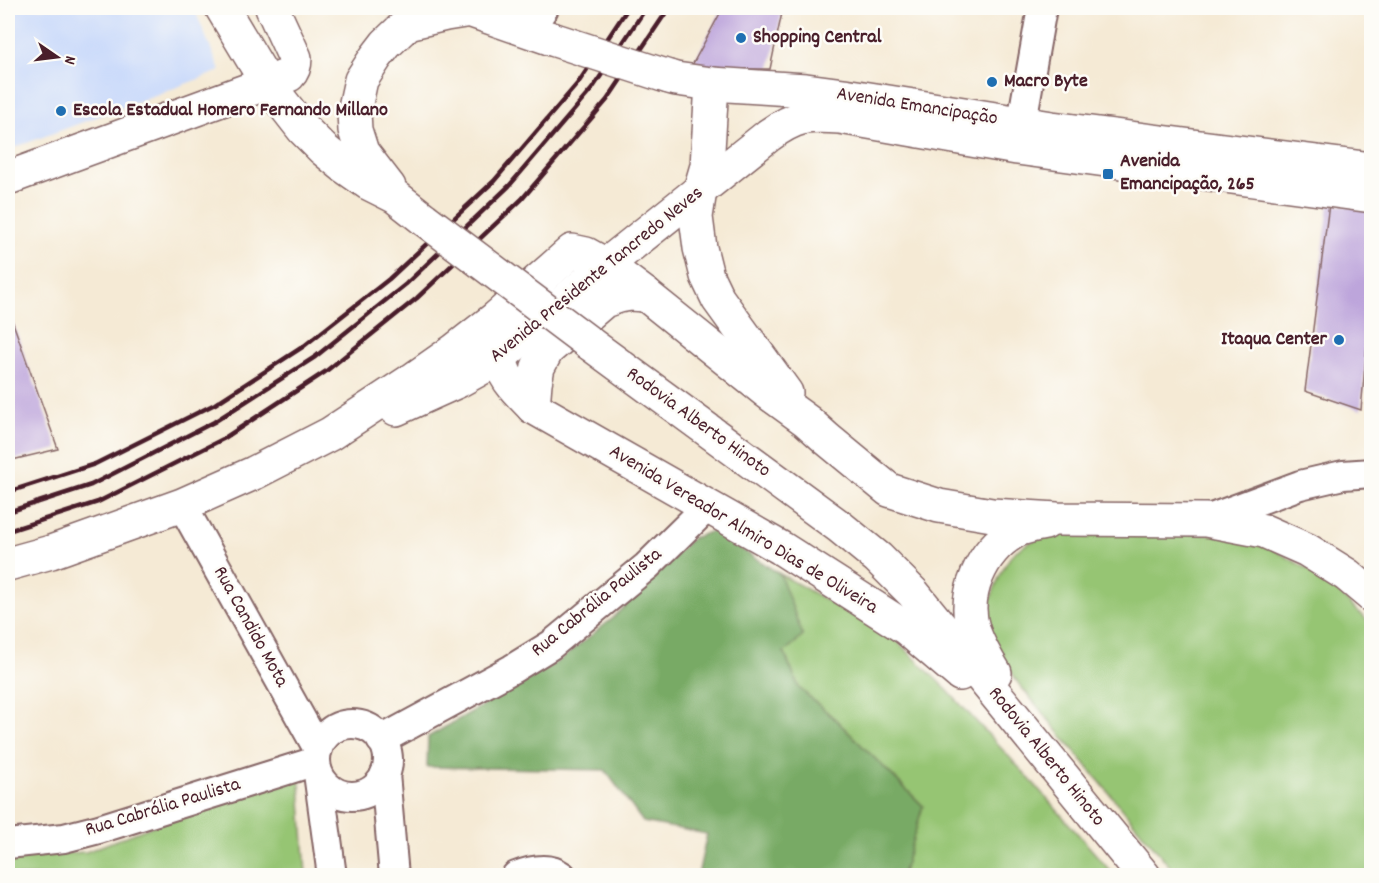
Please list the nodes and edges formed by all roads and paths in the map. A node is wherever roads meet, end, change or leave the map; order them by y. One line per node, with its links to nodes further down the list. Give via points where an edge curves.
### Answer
1 (222, 8): 6 (main road, Rodovia Alberto Hinoto)
2 (272, 8): 6 (main road, via 295,65 289,75)
3 (1042, 8): 9 (street)
4 (467, 9): 5 (main road, Avenida Emancipação); 14 (main road, via 408,23 386,44 361,80 354,112 355,130 362,152)
5 (541, 26): 7 (main road, Avenida Emancipação, bridge, via 669,77)
6 (267, 83): 11 (main road); 14 (main road, Rodovia Alberto Hinoto, via 323,149 368,183)
7 (712, 84): 9 (main road, Avenida Emancipação, via 821,92); 12 (main road, via 707,166)
8 (786, 123): 9 (main road, Avenida Emancipação, via 818,115); 12 (main road, Avenida Presidente Tancredo Neves)
9 (1019, 136): 10 (main road, Avenida Emancipação); 13 (main road, Avenida Emancipação)
10 (1371, 169)
11 (8, 178)
12 (700, 190): 15 (main road, Avenida Presidente Tancredo Neves); 20 (main road, via 696,217 707,276 718,299)
13 (1371, 196)
14 (396, 197): 29 (main road, Rodovia Alberto Hinoto, bridge, via 878,558 913,593)
15 (606, 265): 16 (main road); 17 (main road, Avenida Presidente Tancredo Neves, via 572,251); 18 (main road, Avenida Presidente Tancredo Neves)
16 (646, 295): 19 (main road, via 630,294 604,302 548,350 538,367); 20 (main road)
17 (496, 318): 18 (main road, Avenida Vereador Almiro Dias de Oliveira); 21 (main road, Avenida Presidente Tancredo Neves)
18 (499, 358): 19 (main road, Avenida Vereador Almiro Dias de Oliveira, via 508,381); 21 (main road, Avenida Presidente Tancredo Neves, via 418,400)
19 (533, 406): 24 (main road, Avenida Vereador Almiro Dias de Oliveira)
20 (807, 421): 25 (main road, via 889,490 939,506 992,515)
21 (330, 434): 23 (main road, Avenida Presidente Tancredo Neves)
22 (1371, 473): 26 (street, via 1300,485)
23 (182, 505): 27 (main road, Avenida Presidente Tancredo Neves); 31 (street, Rua Candido Mota)
24 (708, 506): 29 (main road, Avenida Vereador Almiro Dias de Oliveira, via 906,628); 30 (street, Rua Cabrália Paulista, via 646,566 551,645)
25 (1057, 519): 26 (main road); 29 (main road, via 1016,530 997,544 974,583 974,630)
26 (1206, 520): 28 (main road, via 1264,531 1306,550 1347,575)
27 (8, 564)
28 (1371, 596)
29 (1023, 728): 38 (main road, Rodovia Alberto Hinoto)
30 (381, 740): 31 (street, via 364,726 342,726 323,739); 32 (street, via 388,762)
31 (317, 761): 32 (street, via 324,784 345,796 369,792); 33 (street, Rua Cabrália Paulista, via 99,829 64,838); 34 (street)
32 (385, 774): 35 (street)
33 (8, 844)
34 (332, 876)
35 (394, 876)
36 (516, 876): 37 (street, via 548,870)
37 (562, 876)
38 (1144, 876)

